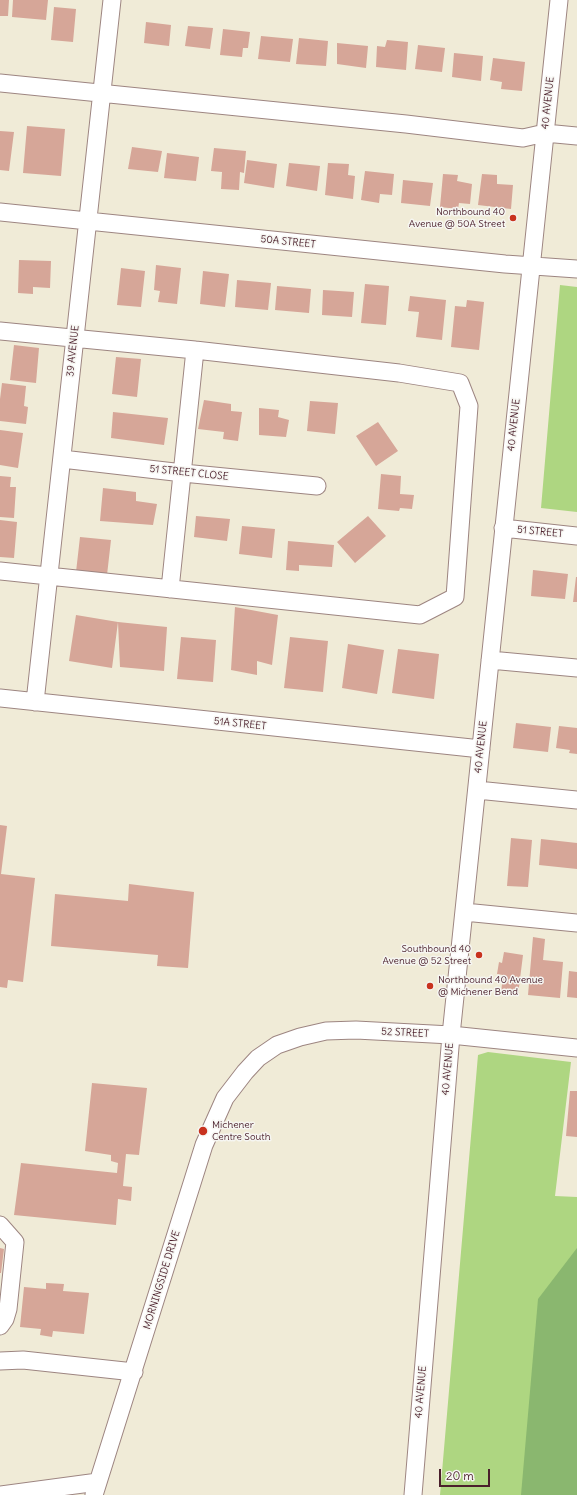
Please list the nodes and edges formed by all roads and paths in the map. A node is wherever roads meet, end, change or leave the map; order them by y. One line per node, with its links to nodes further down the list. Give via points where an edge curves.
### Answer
1 (112, 0): 4 (street, 39 AVENUE)
2 (558, 0): 5 (street, 40 AVENUE)
3 (0, 84): 4 (street)
4 (102, 94): 5 (street, via 523,138); 8 (street, 39 AVENUE)
5 (545, 133): 6 (street); 9 (street, 40 AVENUE)
6 (577, 136)
7 (0, 212): 8 (street, 50A STREET)
8 (88, 221): 9 (street, 50A STREET); 12 (street, 39 AVENUE)
9 (531, 266): 10 (street, 50A STREET); 17 (street, 40 AVENUE)
10 (577, 269)
11 (0, 331): 12 (street)
12 (75, 339): 13 (street); 14 (street, 39 AVENUE)
13 (195, 350): 15 (street); 21 (street, via 399,373 460,383 469,406 455,597 420,615)
14 (62, 460): 15 (street, 51 STREET CLOSE); 20 (street, 39 AVENUE)
15 (183, 473): 16 (street, 51 STREET CLOSE); 21 (street)
16 (317, 486)
17 (503, 528): 18 (street, 51 STREET); 22 (street, 40 AVENUE)
18 (577, 536)
19 (0, 571): 20 (street)
20 (49, 576): 21 (street); 25 (street, 39 AVENUE)
21 (170, 589)
22 (490, 660): 23 (street); 26 (street, 40 AVENUE)
23 (577, 668)
24 (0, 698): 25 (street, 51A STREET)
25 (35, 702): 26 (street, 51A STREET)
26 (481, 749): 27 (street, 40 AVENUE)
27 (477, 790): 28 (street); 29 (street, 40 AVENUE)
28 (577, 800)
29 (464, 912): 30 (street); 31 (street, 40 AVENUE)
30 (577, 923)
31 (451, 1035): 32 (street, 52 STREET); 33 (street, 52 STREET, via 326,1031 277,1045 258,1058); 40 (street, 40 AVENUE)
32 (577, 1048)
33 (245, 1072): 37 (street, MORNINGSIDE DRIVE, via 225,1098 204,1145)
34 (0, 1225): 35 (street, via 15,1242 8,1309)
35 (0, 1326)
36 (0, 1361): 37 (street, via 23,1360)
37 (134, 1372): 38 (street, MORNINGSIDE DRIVE)
38 (96, 1488): 39 (street)
39 (0, 1495)
40 (413, 1495)

